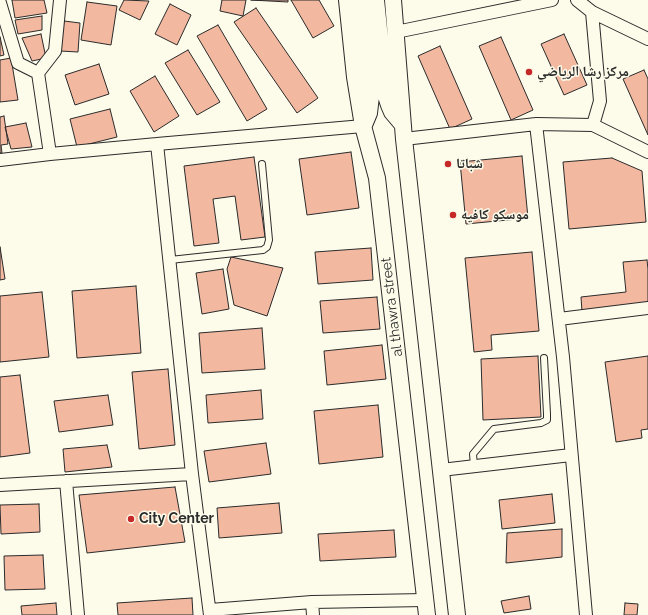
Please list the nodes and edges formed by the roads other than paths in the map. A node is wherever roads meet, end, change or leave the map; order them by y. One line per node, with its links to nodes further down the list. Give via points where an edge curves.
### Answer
1 (60, 0): 12 (street, via 54,51)
2 (347, 0): 15 (main road, al thawra street)
3 (362, 0): 15 (main road, via 371,96 369,113)
4 (376, 0): 16 (main road, via 386,96)
5 (393, 0): 10 (main road)
6 (552, 0): 10 (street)
7 (577, 0): 9 (street)
8 (0, 4): 12 (street, via 18,63)
9 (592, 12): 11 (street); 14 (street, via 600,101)
10 (396, 32): 16 (main road)
11 (648, 39)
12 (38, 73): 19 (street)
13 (536, 124): 14 (street); 16 (street); 24 (street)
14 (593, 125): 18 (street)
15 (363, 126): 17 (street); 33 (main road, al thawra street, via 377,178)
16 (404, 132): 28 (main road)
17 (157, 144): 19 (street); 22 (street)
18 (648, 152)
19 (50, 154): 20 (street)
20 (0, 160)
21 (262, 164): 22 (lane, via 269,240 267,247 263,250)
22 (170, 260): 29 (street)
23 (648, 308): 24 (street)
24 (559, 318): 26 (street)
25 (544, 358): 27 (lane, via 547,420 494,429 473,454)
26 (571, 455): 27 (street); 38 (street)
27 (474, 466): 28 (street)
28 (441, 470): 37 (main road)
29 (192, 474): 30 (street); 34 (street)
30 (66, 481): 31 (street); 35 (street)
31 (0, 485)
32 (312, 602): 33 (street); 34 (street); 36 (street)
33 (426, 608)
34 (210, 612)
35 (78, 615)
36 (312, 615)
37 (457, 615)
38 (586, 615)

